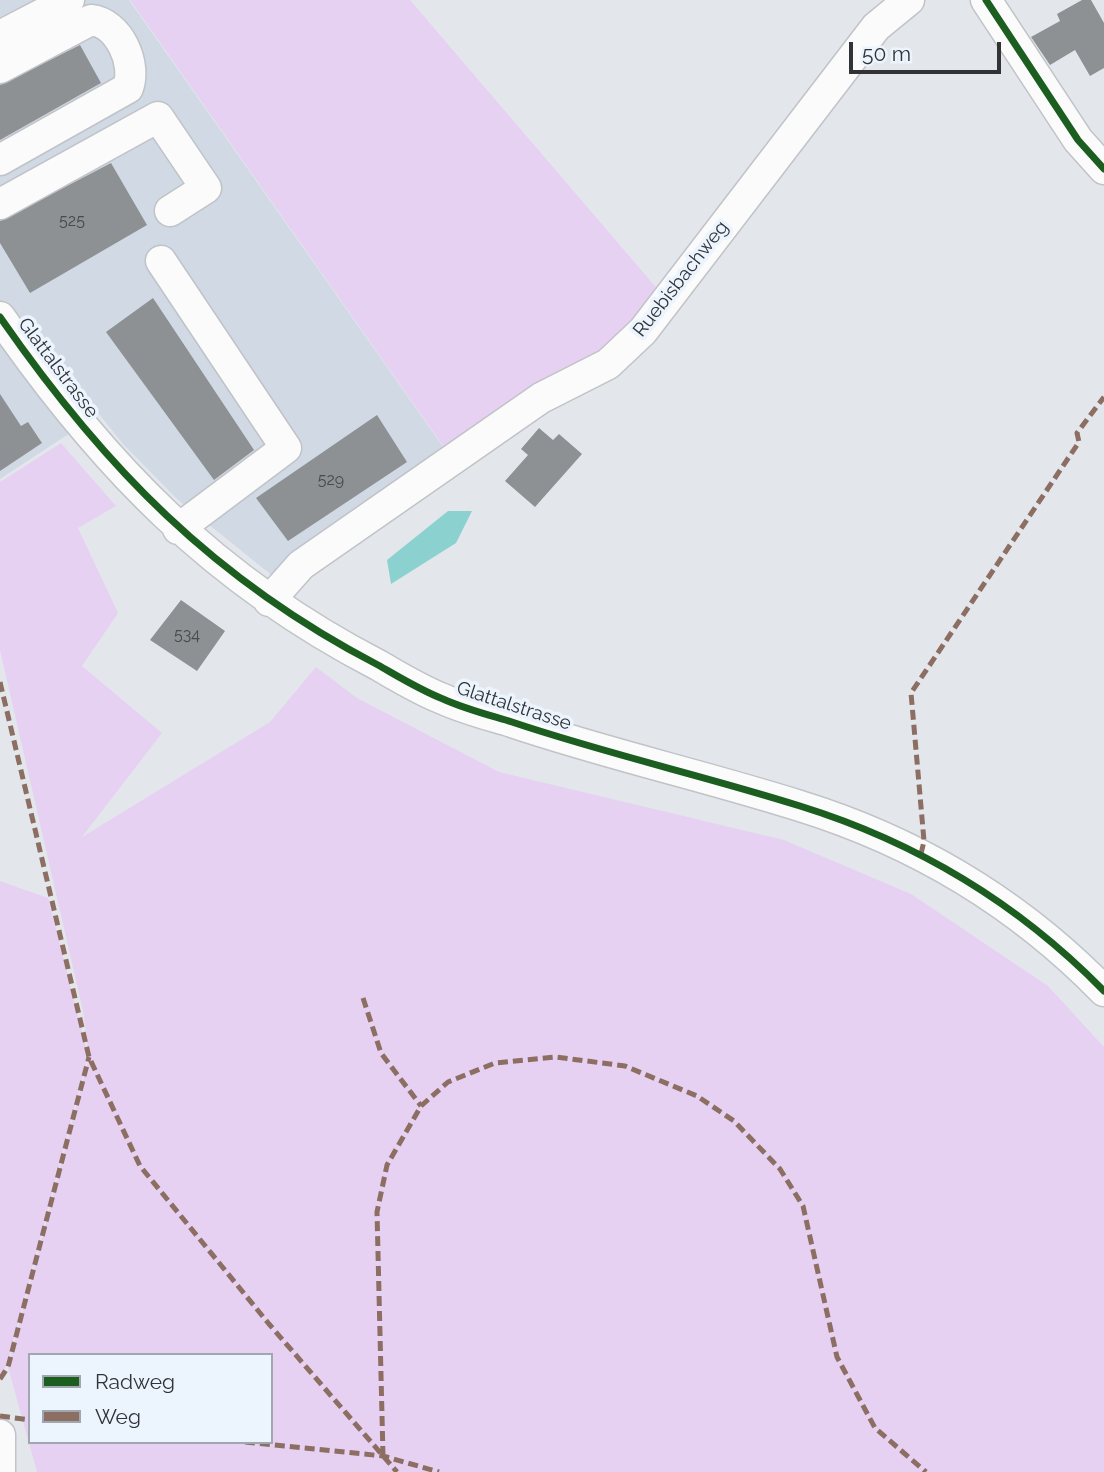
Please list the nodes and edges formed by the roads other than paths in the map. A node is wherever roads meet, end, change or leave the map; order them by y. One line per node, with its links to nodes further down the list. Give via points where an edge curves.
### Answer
1 (69, 0): 4 (street)
2 (909, 0): 13 (street, Ruebisbachweg, via 876,27 643,331 608,364 541,398 301,565)
3 (985, 0): 7 (street, via 1078,140)
4 (0, 36)
5 (0, 68): 6 (street, via 91,20 112,28 131,63 132,76 128,88)
6 (0, 160)
7 (1104, 169)
8 (0, 204): 9 (street, via 158,117 206,188)
9 (170, 211)
10 (162, 261): 12 (street, via 286,448)
11 (0, 317): 12 (street, Glattalstrasse, via 50,389 111,461)
12 (178, 529): 13 (street, Glattalstrasse)
13 (269, 601): 14 (street, Glattalstrasse, via 321,636 443,699 576,743 802,807 921,854 1007,905)
14 (1104, 992)
15 (0, 1435): 16 (street)
16 (0, 1472)

